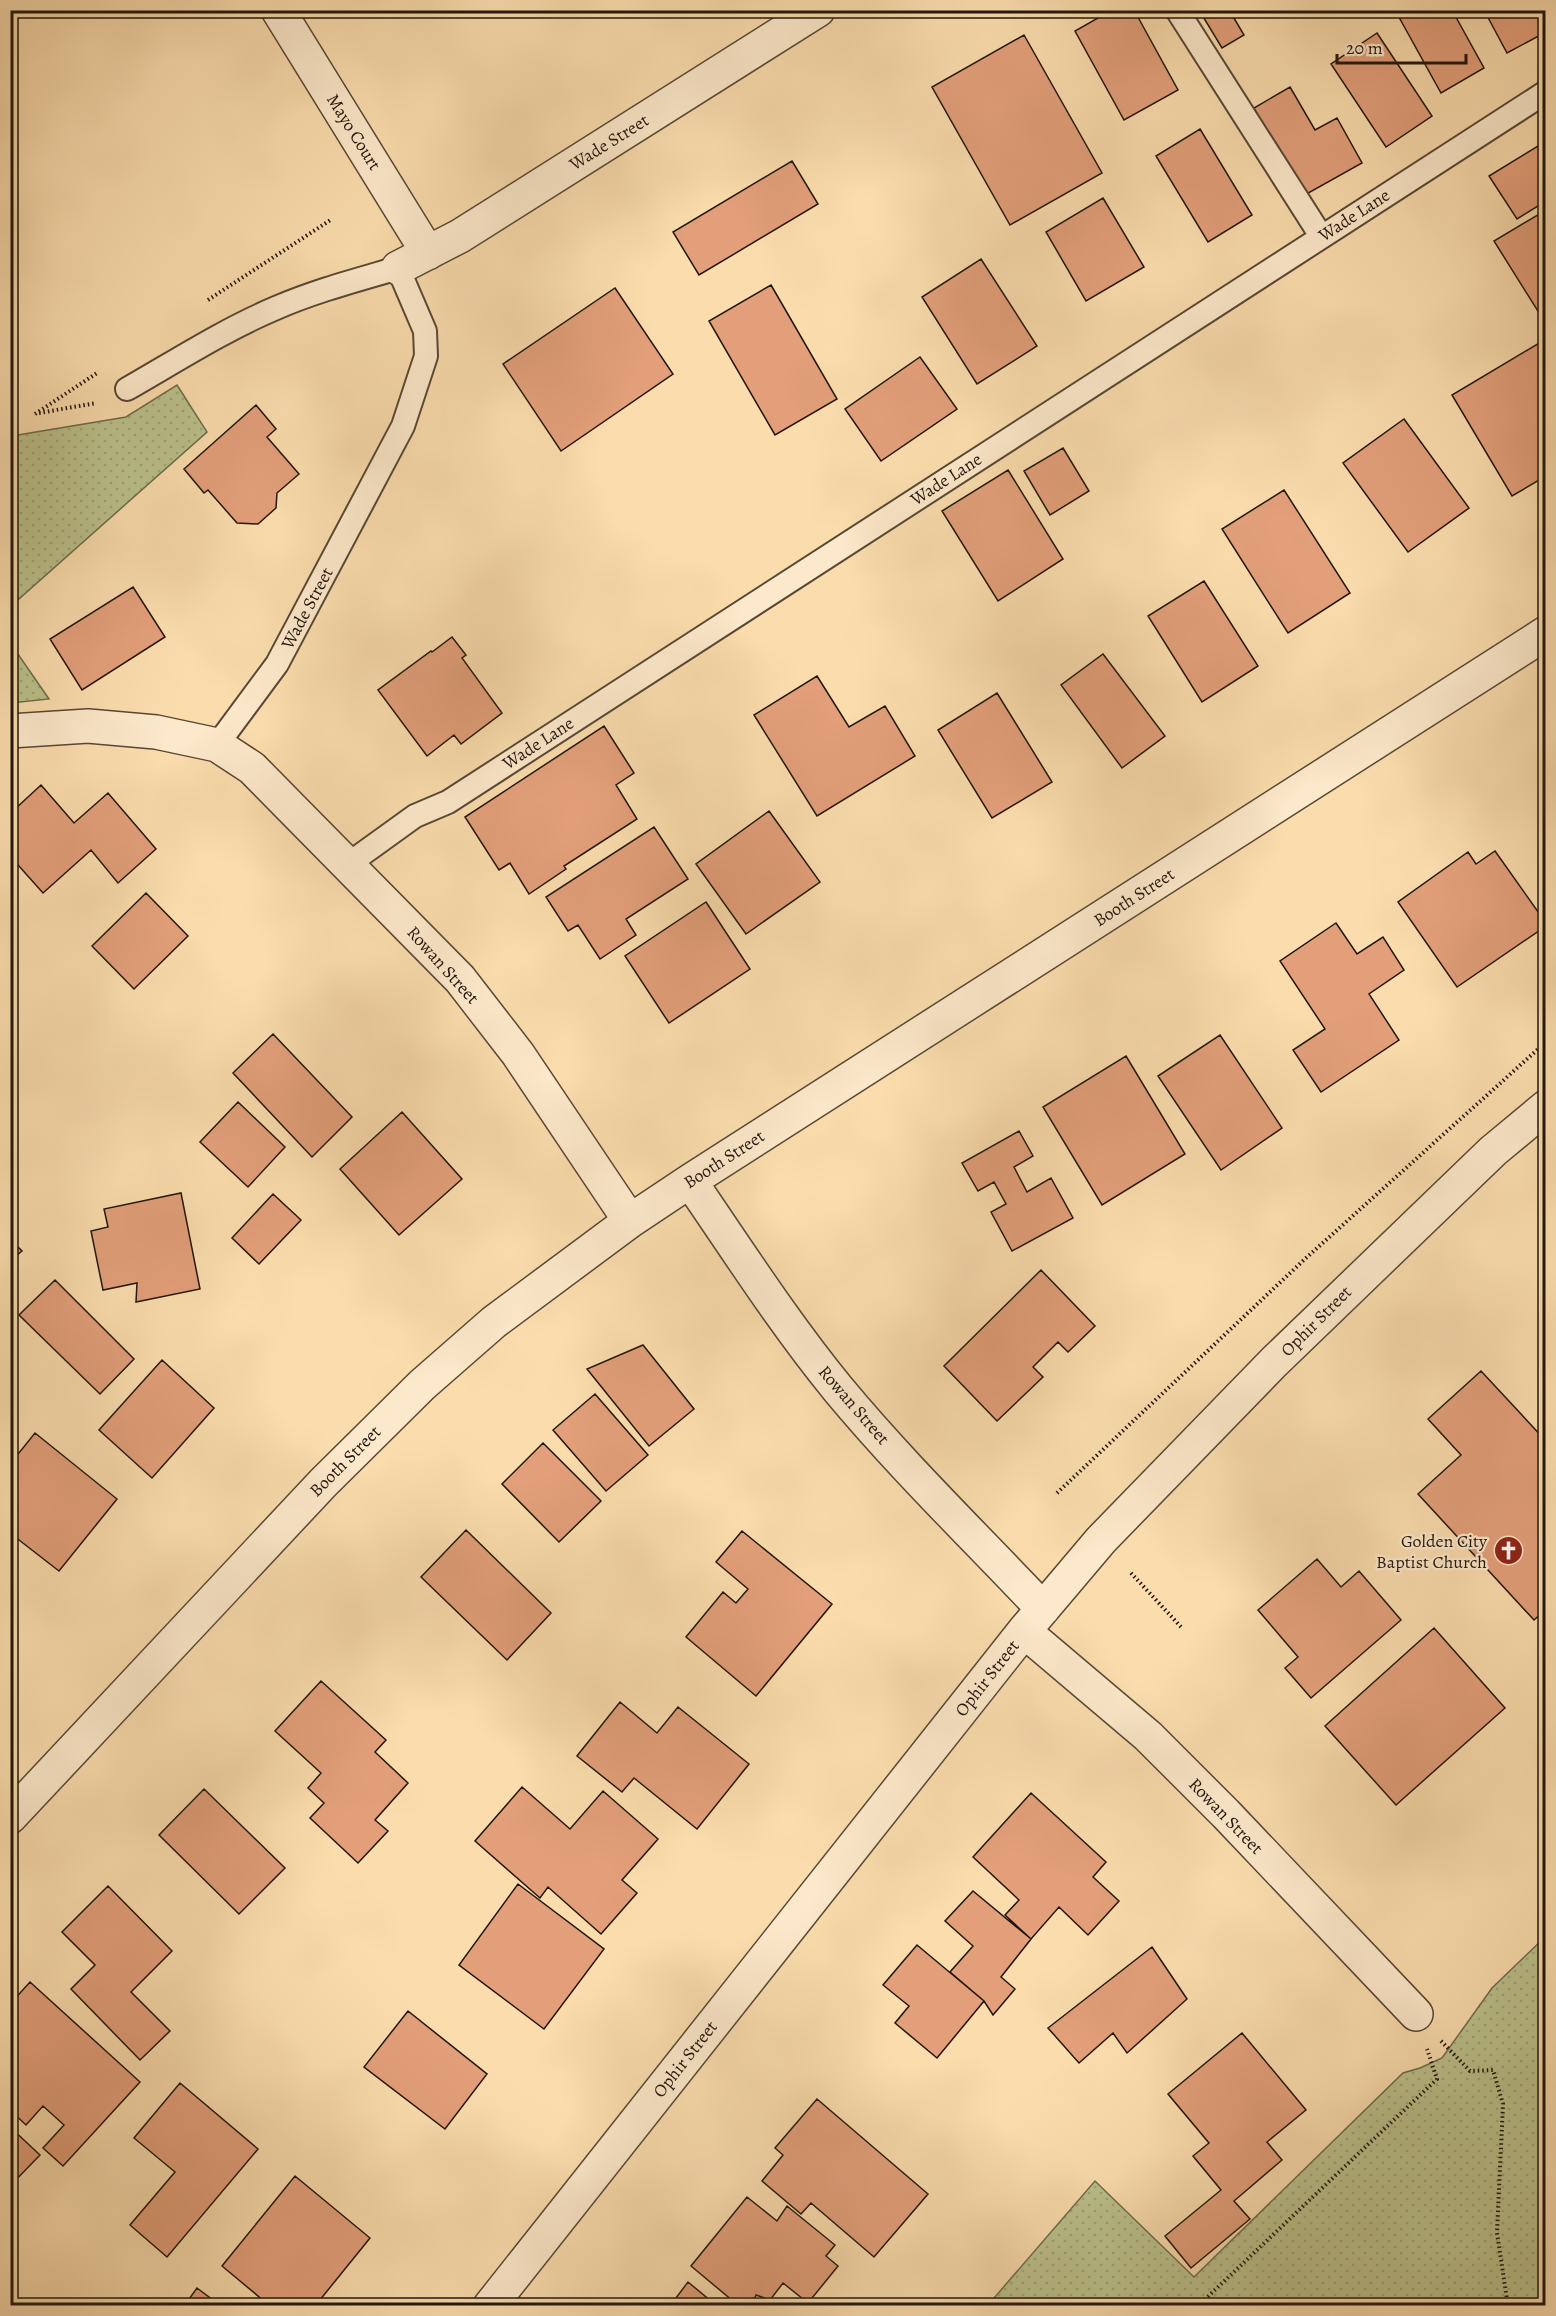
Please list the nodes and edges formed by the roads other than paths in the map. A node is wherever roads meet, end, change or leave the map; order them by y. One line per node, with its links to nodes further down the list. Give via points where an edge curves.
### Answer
1 (278, 10): 6 (street, Mayo Court)
2 (818, 10): 6 (street, Wade Street)
3 (1177, 10): 5 (lane)
4 (1545, 92): 5 (lane, Wade Lane)
5 (1321, 236): 12 (lane, Wade Lane, via 448,802 415,816)
6 (428, 254): 7 (street, Wade Street)
7 (398, 268): 8 (lane, Wade Street, via 276,308); 11 (lane, Wade Street, via 425,331 426,356 416,393 403,426 277,664)
8 (127, 389)
9 (1545, 633): 14 (street, Booth Street)
10 (10, 731): 11 (street, via 88,726 156,732)
11 (217, 745): 12 (street, Rowan Street, via 252,768)
12 (347, 865): 15 (street, Rowan Street, via 460,979 518,1054)
13 (1545, 1107): 16 (street, Ophir Street, via 1492,1151 1274,1362 1101,1540)
14 (690, 1180): 15 (street, Booth Street); 16 (street, Rowan Street, via 839,1390 930,1490)
15 (630, 1221): 17 (street, Booth Street, via 494,1322 422,1385 322,1483)
16 (1034, 1620): 18 (street, Rowan Street); 19 (street, Ophir Street)
17 (10, 1817)
18 (1416, 2014)
19 (490, 2306)

